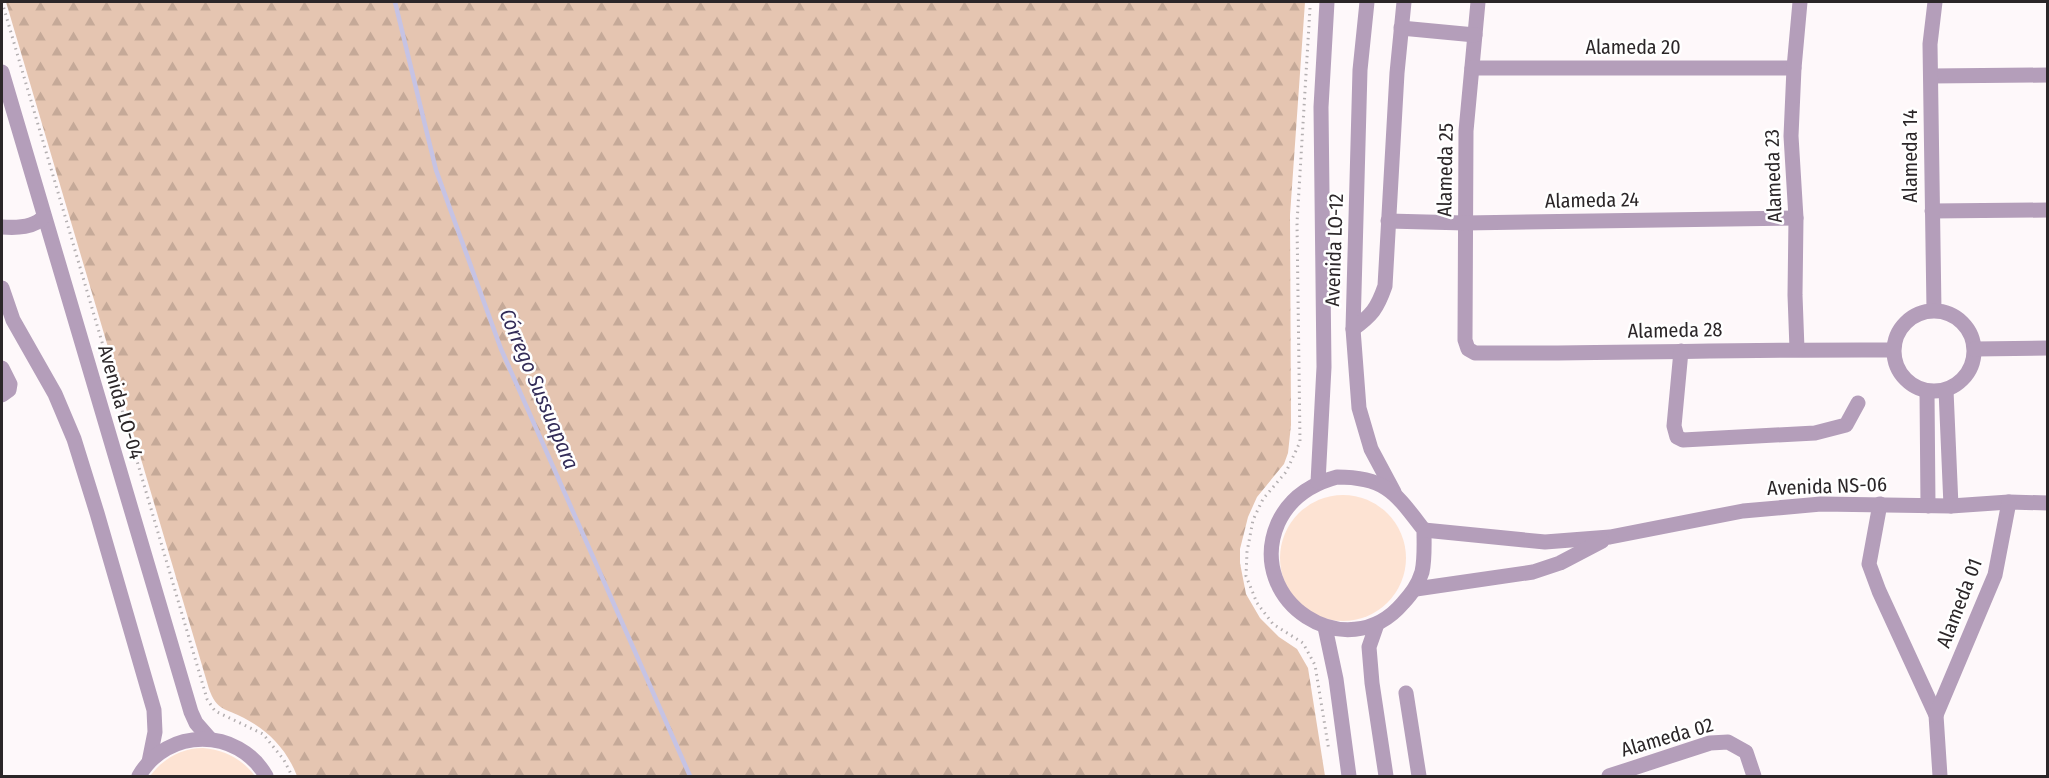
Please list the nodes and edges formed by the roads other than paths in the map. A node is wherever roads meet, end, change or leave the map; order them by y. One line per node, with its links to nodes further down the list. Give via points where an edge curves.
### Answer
1 (1328, 2): 36 (street, Avenida LO-12, via 1322,108 1324,366)
2 (1367, 2): 24 (street, Avenida LO-12, via 1360,70)
3 (1404, 2): 7 (street)
4 (1478, 2): 8 (street, Alameda 25)
5 (1800, 2): 10 (street, Alameda 23)
6 (1935, 2): 13 (street, Alameda 14)
7 (1401, 28): 8 (street); 19 (street)
8 (1475, 35): 9 (street, Alameda 25)
9 (1472, 68): 10 (street, Alameda 20); 20 (street, Alameda 25, via 1466,131)
10 (1794, 68): 18 (street, Alameda 23, via 1791,136)
11 (2, 72): 14 (street, Avenida LO-04)
12 (2048, 75): 13 (street)
13 (1931, 76): 16 (street, Alameda 14)
14 (8, 112): 17 (street, Avenida LO-04)
15 (2048, 210): 16 (street)
16 (1932, 211): 23 (street, Alameda 14)
17 (44, 216): 21 (street, via 28,225); 50 (street, Avenida LO-04, via 191,712)
18 (1796, 218): 20 (street, Alameda 24); 27 (street, Alameda 23)
19 (1388, 221): 20 (street, Alameda 24); 24 (street, via 1385,286 1379,305)
20 (1465, 223): 25 (street, Alameda 25)
21 (2, 227)
22 (2, 288): 51 (street, via 17,327 65,415 88,484 154,710 155,735)
23 (1934, 310): 28 (street, via 1959,319); 29 (street, via 1910,318 1900,328)
24 (1353, 329): 37 (street, Avenida LO-12, via 1359,408 1371,449)
25 (1465, 340): 30 (street, Alameda 28, via 1468,349 1475,353)
26 (2048, 348): 28 (street)
27 (1797, 349): 29 (street, Alameda 28); 30 (street, Alameda 28)
28 (1976, 349): 32 (street, via 1966,376)
29 (1893, 350): 33 (street, via 1903,378)
30 (1681, 351): 35 (street, via 1674,426 1677,437 1683,440 1832,430 1846,425)
31 (2, 368): 34 (street, via 10,384)
32 (1946, 390): 33 (street); 42 (street)
33 (1927, 391): 41 (street)
34 (2, 395)
35 (1858, 403)
36 (1318, 482): 37 (street, via 1357,477); 47 (street, via 1298,495 1283,512 1274,534 1271,557 1276,580 1287,600 1304,616)
37 (1394, 492): 43 (street)
38 (2009, 502): 39 (street, Avenida NS-06); 42 (street, Avenida NS-06); 49 (street, Alameda 01, via 1995,575)
39 (2048, 503)
40 (1880, 504): 41 (street, Avenida NS-06); 44 (street, Avenida NS-06, via 1821,504 1743,511); 49 (street, Alameda 01, via 1869,564)
41 (1928, 506): 42 (street, Avenida NS-06)
42 (1951, 506)
43 (1424, 530): 44 (street, Avenida NS-06, via 1545,542); 45 (street, via 1422,570)
44 (1610, 537): 45 (street, Avenida NS-06, via 1533,572)
45 (1416, 589): 46 (street, via 1393,616)
46 (1377, 624): 47 (street, via 1351,630); 55 (street, via 1370,656)
47 (1325, 627): 54 (street)
48 (1406, 693): 56 (street)
49 (1936, 715): 59 (street, Alameda 01)
50 (210, 739): 51 (street, via 177,743); 53 (street, via 245,752)
51 (149, 762): 52 (street)
52 (139, 777)
53 (266, 777)
54 (1349, 777)
55 (1386, 777)
56 (1419, 777)
57 (1608, 777): 58 (street, Alameda 02, via 1710,743 1728,742 1746,752)
58 (1754, 777)
59 (1940, 777)

